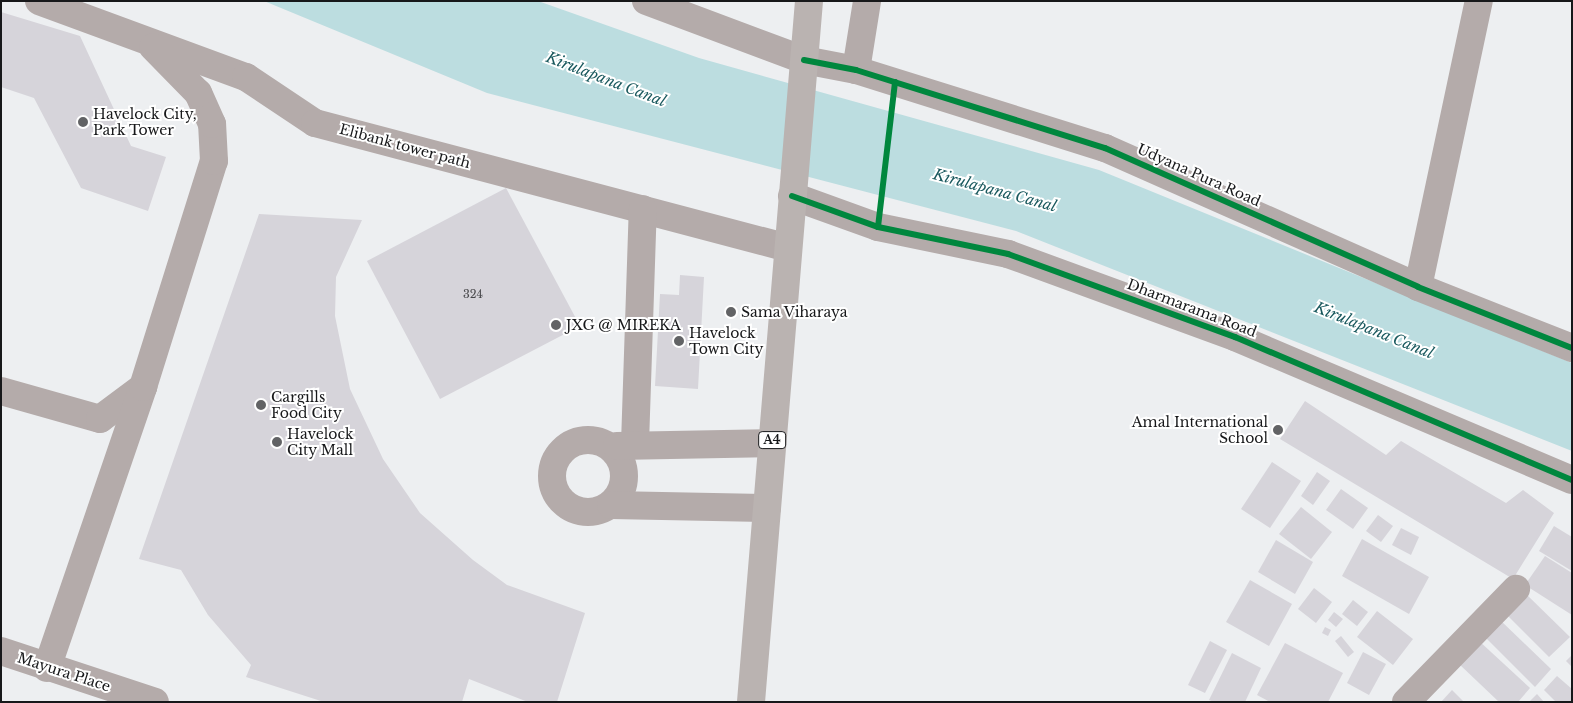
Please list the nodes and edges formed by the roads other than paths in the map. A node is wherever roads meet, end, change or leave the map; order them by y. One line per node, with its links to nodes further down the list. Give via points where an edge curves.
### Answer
1 (39, 1): 6 (street, Elibank tower path)
2 (646, 1): 7 (street, Udyana Pura Road)
3 (809, 1): 7 (highway, A4)
4 (866, 1): 8 (street)
5 (1479, 1): 12 (street)
6 (148, 42): 10 (street, Elibank tower path, via 246,77 316,123); 14 (street, via 198,93 212,124 214,161)
7 (804, 63): 8 (street, Udyana Pura Road); 9 (highway, A4)
8 (856, 70): 12 (street, Udyana Pura Road, via 1105,148)
9 (793, 188): 11 (highway, A4); 18 (street, Dharmarama Road, via 878,227 1008,254 1199,323)
10 (643, 209): 11 (street, Elibank tower path); 17 (street)
11 (788, 248): 16 (highway, A4)
12 (1418, 287): 13 (street, Udyana Pura Road)
13 (1572, 348)
14 (143, 387): 15 (street, via 100,419); 23 (street)
15 (1, 391)
16 (771, 444): 17 (street); 20 (highway, A4)
17 (623, 445): 19 (street, via 619,456 625,478 622,490); 19 (street, via 588,439 566,447 553,466 552,478 561,501 571,508 594,512)
18 (1572, 480)
19 (611, 505): 20 (street)
20 (766, 508): 25 (highway, A4)
21 (1516, 589): 26 (street)
22 (1, 651): 23 (street, Mayura Place)
23 (47, 668): 24 (street, Mayura Place)
24 (155, 702)
25 (751, 702)
26 (1406, 702)

